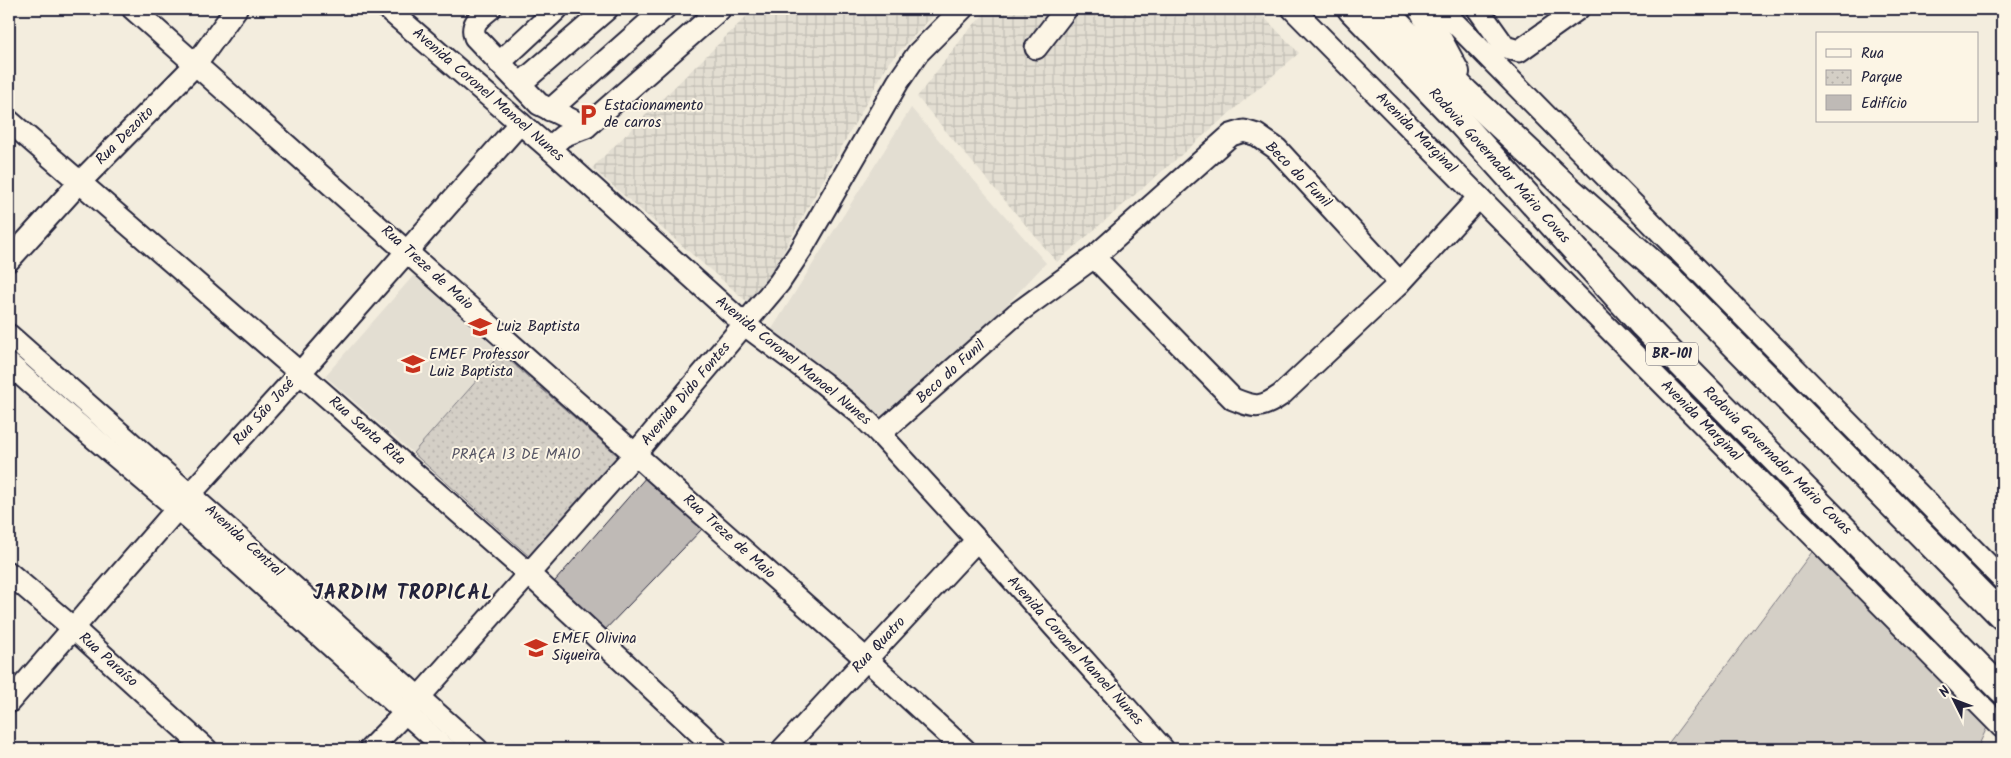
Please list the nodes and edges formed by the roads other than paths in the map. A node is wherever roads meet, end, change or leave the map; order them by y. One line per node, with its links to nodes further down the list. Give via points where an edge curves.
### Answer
1 (133, 9): 20 (street, Rua Treze de Maio)
2 (236, 9): 20 (street, Rua Dezoito)
3 (388, 9): 25 (street, Avenida Coronel Manoel Nunes)
4 (490, 9): 19 (street, via 472,30)
5 (557, 9): 19 (street)
6 (607, 9): 21 (street)
7 (664, 9): 23 (street)
8 (720, 9): 26 (street)
9 (962, 9): 34 (street, Avenida Dido Fontes, via 918,53 898,82 801,250)
10 (1066, 9): 18 (street)
11 (1293, 9): 29 (street, Avenida Marginal)
12 (1351, 9): 48 (main road, Rodovia Governador Mário Covas / BR-101, via 1462,124 1643,325)
13 (1382, 9): 22 (main road, Rodovia Governador Mário Covas)
14 (1422, 9): 22 (main road)
15 (1441, 9): 44 (street)
16 (1478, 9): 17 (street, via 1505,47 1520,51)
17 (1578, 9)
18 (1036, 48)
19 (499, 63): 21 (street)
20 (196, 64): 28 (street, Rua Dezoito); 30 (street, Rua Treze de Maio)
21 (520, 84): 23 (street, via 539,104)
22 (1466, 94): 45 (main road, Rodovia Governador Mário Covas, via 1671,280)
23 (550, 110): 26 (street)
24 (9, 121): 28 (street, Rua Santa Rita)
25 (520, 123): 27 (street, Avenida Coronel Manoel Nunes); 30 (street, Rua São José)
26 (586, 127): 27 (street, via 562,136)
27 (549, 148): 34 (street, Avenida Coronel Manoel Nunes)
28 (80, 182): 32 (street, Rua Dezoito); 37 (street, Rua Santa Rita)
29 (1479, 197): 33 (street); 51 (street, Avenida Marginal)
30 (408, 251): 37 (street, Rua São José); 39 (street, Rua Treze de Maio)
31 (1094, 257): 33 (street, via 1233,399 1257,407 1281,395); 33 (street, Beco do Funil, via 1232,135 1244,131 1257,135 1276,149); 38 (street, Beco do Funil, via 1016,314)
32 (9, 260)
33 (1400, 283)
34 (745, 325): 38 (street, Avenida Coronel Manoel Nunes, via 823,383); 39 (street, Avenida Dido Fontes)
35 (9, 335): 40 (street, Avenida Central)
36 (9, 364): 40 (street, Avenida Central)
37 (300, 372): 40 (street, Rua São José); 43 (street, Rua Santa Rita)
38 (880, 434): 41 (street, Avenida Coronel Manoel Nunes)
39 (635, 454): 43 (street, Avenida Dido Fontes); 47 (street, Rua Treze de Maio)
40 (184, 501): 46 (street, Rua São José); 50 (street, Avenida Central)
41 (976, 540): 47 (street, Rua Quatro); 59 (street, Avenida Coronel Manoel Nunes)
42 (9, 573): 46 (street, Rua Paraíso)
43 (529, 574): 50 (street, Avenida Dido Fontes); 56 (street, Rua Santa Rita)
44 (2002, 579)
45 (2002, 616)
46 (74, 629): 49 (street, Rua São José); 52 (street, Rua Paraíso)
47 (866, 659): 57 (street, Rua Quatro); 58 (street, Rua Treze de Maio)
48 (2002, 690)
49 (9, 702)
50 (412, 705): 53 (street, Avenida Dido Fontes); 54 (street, Avenida Central); 55 (street, Avenida Central)
51 (2002, 727)
52 (206, 749)
53 (370, 749)
54 (446, 749)
55 (477, 749)
56 (717, 749)
57 (783, 749)
58 (964, 749)
59 (1163, 749)

